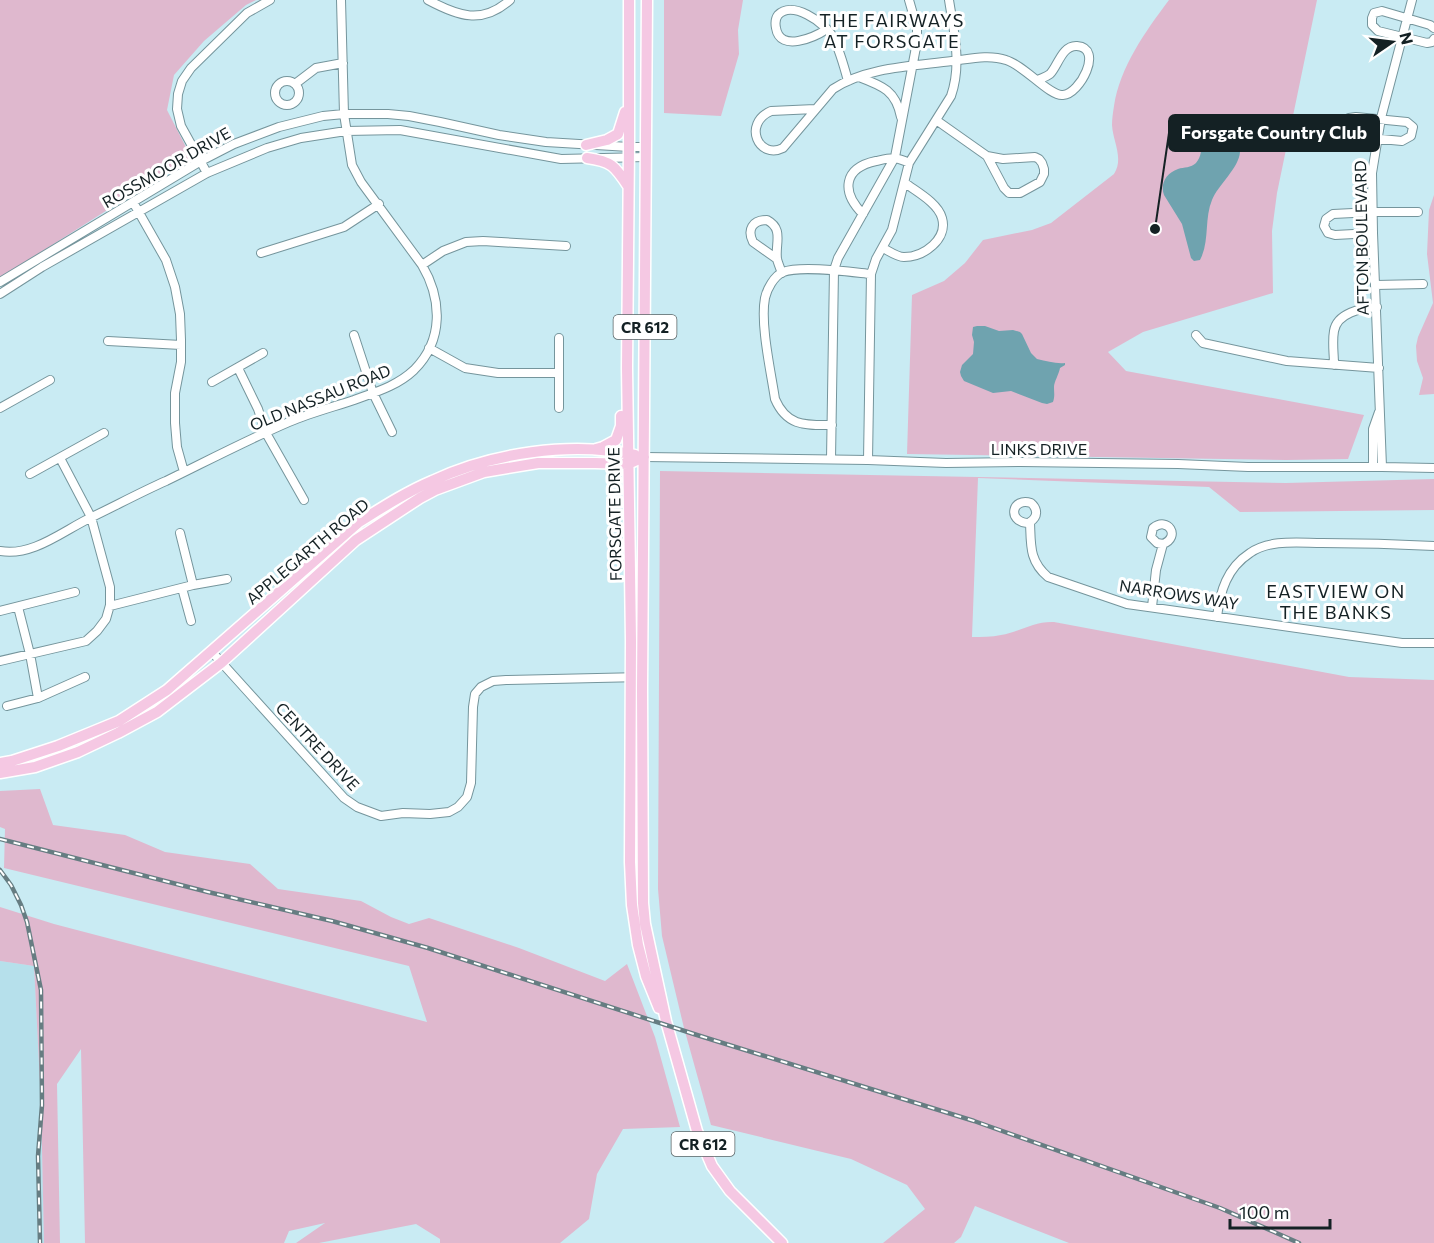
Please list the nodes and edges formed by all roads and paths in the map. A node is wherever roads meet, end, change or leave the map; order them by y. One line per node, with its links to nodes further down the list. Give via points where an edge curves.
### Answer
1 (270, 0): 40 (street, via 247,13 182,81 177,109 181,126)
2 (341, 0): 16 (street, OLD NASSAU ROAD)
3 (428, 0): 4 (street, via 461,15 476,16 493,12)
4 (510, 0)
5 (629, 0): 22 (main road, FORSGATE DRIVE / CR 612)
6 (647, 0): 36 (main road, FORSGATE DRIVE / CR 612)
7 (909, 0): 17 (street, via 918,34)
8 (950, 0): 15 (street)
9 (1412, 0): 10 (street, AFTON BOULEVARD)
10 (1407, 19): 12 (street); 13 (street, AFTON BOULEVARD); 13 (street, via 1382,11 1371,18 1378,31)
11 (827, 28): 11 (street, via 795,6 783,9 775,22 777,33 789,41 810,38); 20 (street)
12 (1434, 28)
13 (1403, 37): 14 (street, via 1427,43); 26 (street, AFTON BOULEVARD)
14 (1434, 39)
15 (957, 61): 17 (street); 19 (street, via 991,57 1006,60); 27 (street, via 955,85)
16 (343, 63): 21 (street, via 316,68); 24 (street, OLD NASSAU ROAD)
17 (913, 66): 18 (street); 28 (street)
18 (859, 77): 20 (street); 28 (street, via 887,89 896,99)
19 (1038, 80): 19 (street, via 1053,93 1070,94 1090,64 1089,55 1083,48 1070,47 1048,76)
20 (848, 81): 23 (street, via 833,89)
21 (295, 84)
22 (629, 92): 33 (main road, via 618,134); 35 (main road, FORSGATE DRIVE / CR 612)
23 (815, 109): 23 (street, via 764,114 756,127 760,144 774,151 783,148)
24 (344, 114): 25 (street, ROSSMOOR DRIVE); 29 (street, OLD NASSAU ROAD); 40 (street, ROSSMOOR DRIVE, via 279,127)
25 (401, 115): 30 (street); 31 (street, ROSSMOOR DRIVE)
26 (1381, 118): 32 (street, AFTON BOULEVARD); 32 (street, via 1407,122 1413,127 1411,136 1402,141); 32 (street, via 1356,117 1345,123 1345,131 1350,135)
27 (936, 120): 37 (street); 41 (street)
28 (902, 123): 38 (street)
29 (346, 130): 30 (street, ROSSMOOR DRIVE); 42 (street, ROSSMOOR DRIVE, via 284,142); 46 (street, OLD NASSAU ROAD, via 352,165)
30 (400, 130): 34 (street, ROSSMOOR DRIVE)
31 (518, 138): 33 (street, ROSSMOOR DRIVE); 34 (street)
32 (1378, 138): 47 (street, AFTON BOULEVARD, via 1372,173)
33 (586, 145): 35 (street, ROSSMOOR DRIVE)
34 (513, 151): 39 (street, ROSSMOOR DRIVE, via 561,159)
35 (629, 152): 36 (street, ROSSMOOR DRIVE); 39 (street, ROSSMOOR DRIVE); 44 (main road, FORSGATE DRIVE / CR 612)
36 (646, 152): 88 (main road, FORSGATE DRIVE / CR 612)
37 (987, 156): 37 (street, via 1009,193 1020,193 1040,182 1044,174 1042,163 1035,157 1014,160)
38 (895, 157): 41 (street); 50 (street); 50 (street, via 867,163 851,176 849,196)
39 (587, 158): 44 (main road, via 615,167)
40 (201, 161): 42 (street); 45 (street, ROSSMOOR DRIVE)
41 (909, 163): 43 (street)
42 (207, 173): 49 (street, ROSSMOOR DRIVE)
43 (905, 183): 53 (street); 53 (street, via 939,211 942,231 936,244 913,255 898,256)
44 (628, 186): 74 (main road, FORSGATE DRIVE / CR 612)
45 (133, 202): 49 (street); 60 (street, ROSSMOOR DRIVE)
46 (379, 204): 54 (street, via 344,227); 56 (street, OLD NASSAU ROAD)
47 (1373, 212): 48 (street); 51 (street, AFTON BOULEVARD); 51 (street, via 1333,214 1324,226 1328,233)
48 (1418, 212)
49 (139, 213): 63 (street, ROSSMOOR DRIVE); 69 (street, via 166,260 175,287)
50 (863, 214): 57 (street)
51 (1373, 233): 62 (street, AFTON BOULEVARD)
52 (566, 246): 56 (street, via 466,242)
53 (883, 248): 59 (street)
54 (261, 253)
55 (777, 259): 55 (street, via 776,227 766,220 757,221 750,230 753,242); 58 (street)
56 (422, 265): 70 (street, OLD NASSAU ROAD, via 430,278 437,306 435,333)
57 (834, 270): 58 (street); 59 (street); 82 (street)
58 (782, 273): 82 (street, via 767,292 764,305 775,399 783,414 796,423)
59 (871, 274): 91 (street)
60 (0, 282)
61 (1423, 284): 62 (street)
62 (1376, 285): 64 (street, AFTON BOULEVARD)
63 (0, 294)
64 (1377, 307): 72 (street, via 1354,311 1336,325); 75 (street, AFTON BOULEVARD)
65 (354, 335): 79 (street)
66 (1196, 335): 72 (street, via 1203,343 1287,361)
67 (559, 338): 76 (street)
68 (108, 341): 69 (street)
69 (181, 345): 94 (street, via 175,423)
70 (429, 348): 76 (street, via 465,368 498,373); 79 (street, OLD NASSAU ROAD, via 406,377)
71 (263, 354): 73 (street)
72 (1334, 365): 75 (street)
73 (238, 368): 78 (street); 85 (street)
74 (627, 368): 86 (main road, via 619,434 611,444); 89 (main road, FORSGATE DRIVE / CR 612)
75 (1379, 368): 92 (street, AFTON BOULEVARD)
76 (558, 373): 81 (street)
77 (50, 380): 80 (street)
78 (212, 382)
79 (373, 393): 83 (street); 85 (street, OLD NASSAU ROAD)
80 (0, 408)
81 (559, 408)
82 (832, 425): 90 (street)
83 (392, 432)
84 (104, 433): 87 (street)
85 (266, 433): 94 (street, OLD NASSAU ROAD); 96 (street)
86 (593, 449): 89 (main road, APPLEGARTH ROAD); 114 (main road, APPLEGARTH ROAD, via 520,454 431,481 359,522)
87 (60, 458): 95 (street); 97 (street)
88 (644, 458): 89 (main road, APPLEGARTH ROAD); 90 (street, LINKS DRIVE); 119 (main road, FORSGATE DRIVE / CR 612)
89 (628, 459): 117 (main road, APPLEGARTH ROAD, via 538,463 484,472 435,490 356,540); 120 (main road, FORSGATE DRIVE / CR 612)
90 (831, 459): 91 (street, LINKS DRIVE)
91 (868, 460): 92 (street, LINKS DRIVE)
92 (1377, 467): 93 (street, LINKS DRIVE)
93 (1434, 468)
94 (184, 472): 97 (street, OLD NASSAU ROAD)
95 (30, 474)
96 (304, 500)
97 (91, 518): 102 (street, OLD NASSAU ROAD, via 48,542 18,551); 107 (street, via 110,587)
98 (1027, 523): 109 (street, NARROWS WAY, via 1020,522 1014,513 1018,504 1025,501 1036,510 1030,522 1034,559 1048,577 1127,604)
99 (180, 533): 104 (street)
100 (1162, 544): 109 (street)
101 (1434, 546): 111 (street, via 1268,546 1251,552 1234,566 1224,582)
102 (0, 550)
103 (227, 579): 104 (street)
104 (193, 585): 105 (street)
105 (182, 588): 107 (street); 112 (street)
106 (75, 592): 108 (street)
107 (110, 606): 115 (street, via 106,619 86,640)
108 (18, 607): 110 (street); 115 (street)
109 (1152, 607): 111 (street, NARROWS WAY)
110 (0, 611)
111 (1217, 616): 113 (street, NARROWS WAY, via 1393,642)
112 (191, 621)
113 (1434, 643)
114 (213, 652): 117 (street, CENTRE DRIVE); 123 (main road, APPLEGARTH ROAD, via 167,690 119,721 58,746)
115 (30, 654): 116 (street); 121 (street)
116 (0, 661)
117 (221, 663): 120 (street, CENTRE DRIVE, via 344,798 381,816 449,812 467,796 471,783 473,707 481,687 506,680); 124 (main road, APPLEGARTH ROAD, via 157,712 118,733 35,767)
118 (85, 677): 121 (street)
119 (642, 677): 120 (street, CENTRE DRIVE); 125 (main road, FORSGATE DRIVE / CR 612, via 643,903)
120 (630, 678): 125 (main road, FORSGATE DRIVE / CR 612, via 632,905 646,976)
121 (38, 698): 122 (street)
122 (7, 706)
123 (0, 763)
124 (0, 773)
125 (666, 1021): 126 (main road, FORSGATE DRIVE / CR 612, via 712,1166 730,1191)
126 (782, 1243)

